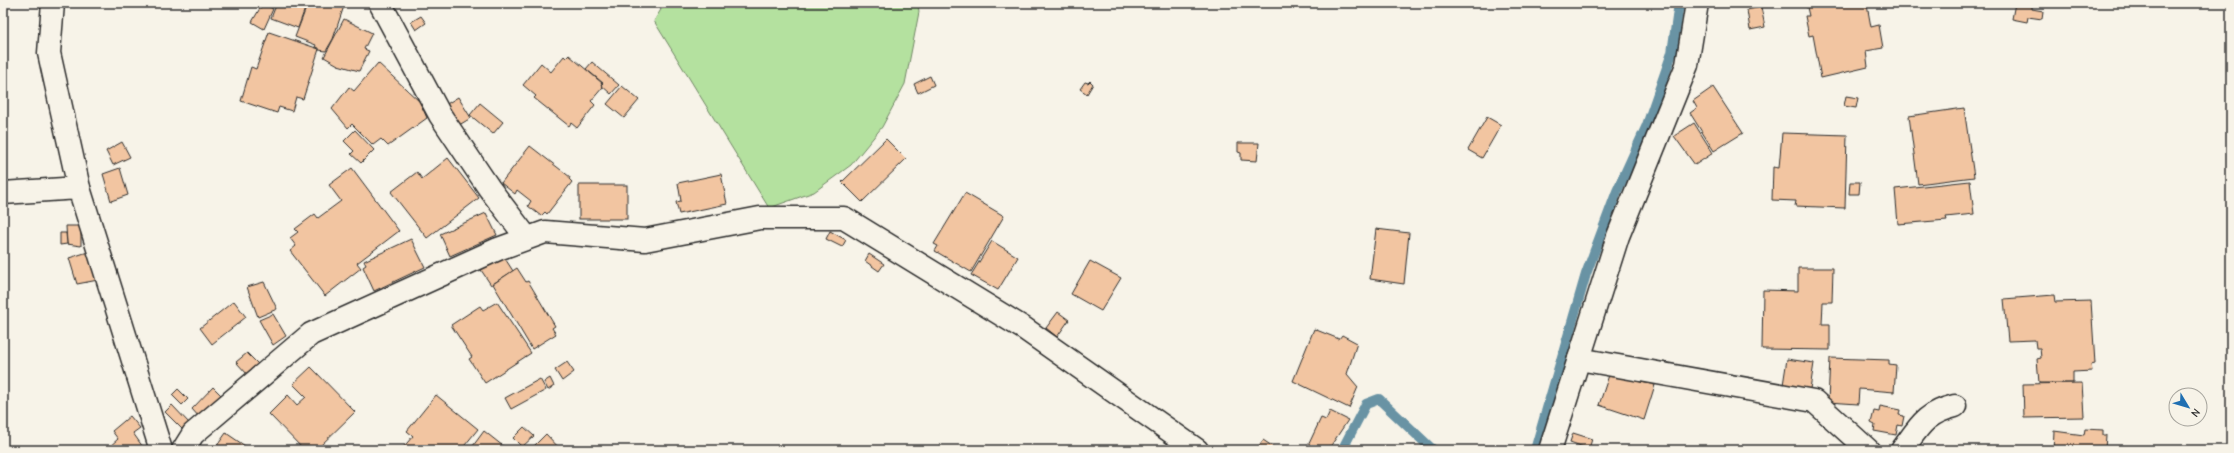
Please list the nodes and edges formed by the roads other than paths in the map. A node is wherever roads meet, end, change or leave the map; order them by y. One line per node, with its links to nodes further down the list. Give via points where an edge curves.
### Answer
1 (53, 3): 4 (street, via 49,54)
2 (380, 3): 6 (street, via 440,115 489,188)
3 (1697, 3): 7 (street, via 1687,65 1618,236)
4 (79, 188): 5 (street); 9 (street)
5 (3, 192)
6 (527, 238): 10 (street, via 311,334 193,434); 11 (street, via 545,232 645,240 760,218 844,218 1025,329)
7 (1579, 359): 12 (street); 13 (street, via 1814,401)
8 (1955, 406): 14 (street, via 1939,410 1923,422)
9 (161, 450)
10 (182, 450)
11 (1197, 450)
12 (1550, 450)
13 (1868, 450)
14 (1902, 450)

